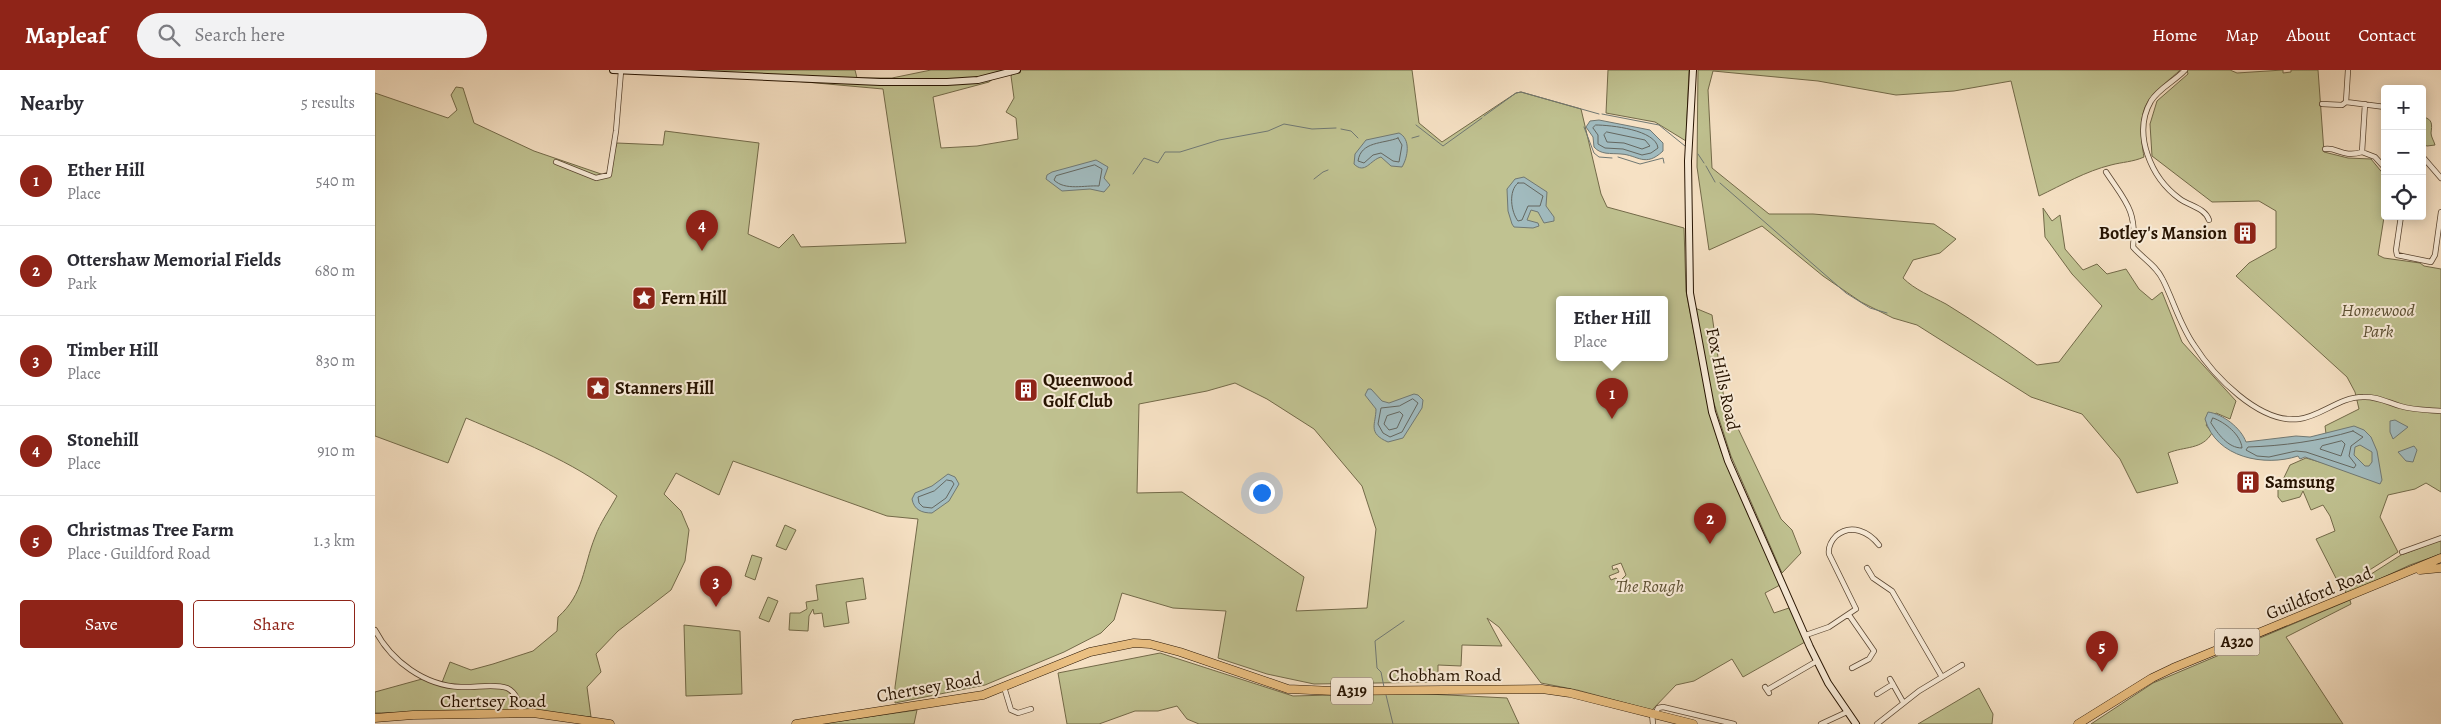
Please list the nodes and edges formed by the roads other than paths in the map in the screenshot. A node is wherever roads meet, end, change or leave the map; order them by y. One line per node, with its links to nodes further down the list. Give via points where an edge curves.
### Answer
1 (613, 70): 6 (street)
2 (1017, 70): 6 (street, via 978,80 947,82)
3 (1693, 70): 31 (street, Fox Hills Road, via 1688,161 1690,293 1707,390 1728,461)
4 (2185, 70): 19 (street, via 2151,101 2145,116 2144,134 2151,166 2162,181 2175,196 2207,214)
5 (2348, 70): 7 (street)
6 (621, 71): 14 (street, via 609,175 596,178)
7 (2346, 102): 8 (street, via 2342,105); 9 (street)
8 (2322, 104)
9 (2365, 104): 10 (street); 12 (street)
10 (2381, 106)
11 (2325, 150): 12 (street, via 2345,155)
12 (2362, 152): 15 (street, via 2375,157)
13 (2426, 161): 17 (street)
14 (556, 162)
15 (2381, 164)
16 (2107, 172): 21 (street, via 2133,217 2133,247 2163,280 2193,345 2219,378 2254,406 2285,419 2299,419 2354,397 2365,396 2415,409)
17 (2441, 178)
18 (2441, 212): 20 (street, via 2435,255 2431,262 2397,255)
19 (2209, 220)
20 (2400, 220)
21 (2441, 411)
22 (2441, 538): 24 (street)
23 (1879, 545): 29 (street, via 1869,535 1853,529 1840,533 1829,544 1831,560 1856,607)
24 (2402, 552)
25 (2441, 558): 28 (main road, Guildford Road / A320)
26 (1867, 568): 36 (street, via 1873,578 1892,591)
27 (2441, 568): 28 (main road, Guildford Road / A320)
28 (2410, 572): 54 (main road, Guildford Road / A320, via 2173,668)
29 (1849, 615): 31 (street); 35 (street, via 1874,652 1869,659)
30 (375, 630): 43 (street, via 387,650 417,674 459,687 497,686 509,689 515,694)
31 (1806, 635): 33 (street, Fox Hills Road)
32 (1119, 644): 37 (main road, Chertsey Road / A319, via 1090,652); 44 (main road, Chobham Road / A319, via 1150,644 1288,689 1542,689)
33 (1817, 661): 38 (street); 42 (street, Fox Hills Road)
34 (1962, 665): 36 (street)
35 (1852, 668)
36 (1941, 677): 40 (street)
37 (1004, 687): 41 (street, via 1011,710 1018,713); 47 (main road, Chertsey Road / A319, via 983,695)
38 (1767, 690)
39 (1877, 694): 40 (street, via 1892,682)
40 (1903, 702): 53 (street)
41 (1031, 709)
42 (1847, 712): 51 (street); 52 (street, Fox Hills Road)
43 (522, 714): 45 (main road, Chertsey Road); 46 (main road, Chertsey Road)
44 (1654, 714): 48 (street); 49 (main road, Chobham Road / A319); 50 (street, Chobham Road, via 1663,707)
45 (375, 718)
46 (610, 724)
47 (796, 724)
48 (1653, 724)
49 (1693, 724)
50 (1734, 724)
51 (1821, 724)
52 (1856, 724)
53 (1877, 724)
54 (2078, 724)

